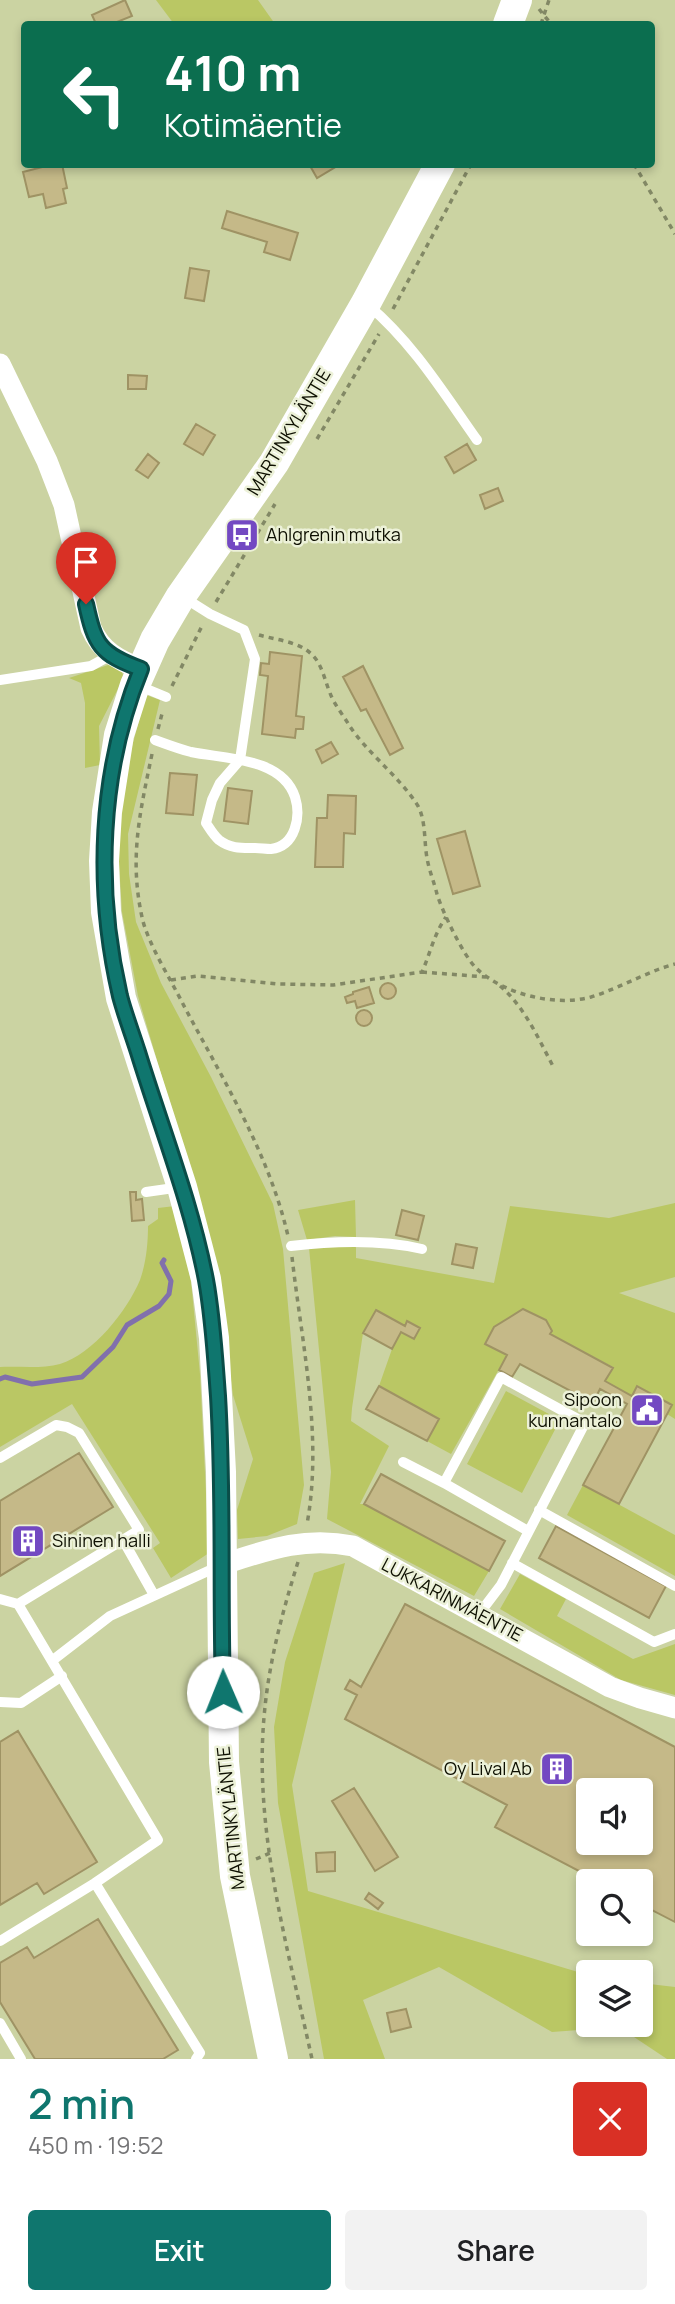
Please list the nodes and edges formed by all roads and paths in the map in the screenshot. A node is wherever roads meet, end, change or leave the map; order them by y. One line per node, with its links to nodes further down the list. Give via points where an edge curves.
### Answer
1 (517, 0): 3 (street)
2 (549, 0): 4 (path)
3 (509, 21)
4 (542, 21)
5 (438, 168): 9 (street, MARTINKYLÄNTIE)
6 (468, 168): 9 (path)
7 (636, 168): 8 (path)
8 (675, 234)
9 (376, 312): 11 (lane, via 417,354); 12 (path); 14 (street, MARTINKYLÄNTIE)
10 (0, 364): 17 (street, via 64,505 91,628 97,643)
11 (477, 440)
12 (315, 442)
13 (279, 499): 15 (path)
14 (181, 596): 15 (lane); 18 (street, MARTINKYLÄNTIE)
15 (210, 614): 16 (lane); 20 (path)
16 (244, 630): 22 (lane, via 255,659); 23 (path, via 303,648 316,657 351,729 419,808 427,859)
17 (111, 655): 18 (street); 19 (lane, via 91,666)
18 (138, 677): 20 (lane); 30 (street, MARTINKYLÄNTIE, via 119,735 107,812 106,912 121,999)
19 (0, 680)
20 (166, 697): 21 (path)
21 (155, 740): 22 (lane); 27 (path, via 136,838 136,873 142,919)
22 (240, 760): 22 (lane, via 277,773 295,796 296,830 273,849 227,845 206,823 220,783)
23 (446, 916): 25 (path); 26 (path, via 474,967)
24 (675, 964): 28 (path, via 589,998 566,1001)
25 (422, 972): 26 (path); 27 (path, via 333,985 198,976)
26 (487, 977): 28 (path)
27 (171, 980): 32 (path, via 267,1167)
28 (497, 984): 29 (path, via 526,1018)
29 (554, 1068)
30 (182, 1187): 31 (lane); 42 (street, MARTINKYLÄNTIE, via 206,1279 214,1338)
31 (146, 1192)
32 (290, 1246): 33 (lane, via 393,1242); 38 (path, via 311,1409 313,1491)
33 (422, 1249)
34 (0, 1458): 40 (lane, via 56,1425 79,1433 139,1530)
35 (403, 1462): 36 (lane)
36 (444, 1483): 37 (lane, via 501,1377 585,1423); 39 (lane)
37 (539, 1510): 39 (lane); 44 (lane)
38 (307, 1523)
39 (528, 1531): 41 (lane)
40 (122, 1539): 45 (lane); 47 (lane)
41 (512, 1563): 48 (lane); 49 (lane, via 654,1642)
42 (221, 1565): 45 (lane); 48 (street, LUKKARINMÄENTIE, via 268,1549 328,1541 353,1546); 61 (street, MARTINKYLÄNTIE, via 224,1762 235,1876)
43 (295, 1573): 54 (path, via 264,1709 264,1814)
44 (675, 1587)
45 (154, 1595): 50 (lane, via 110,1616)
46 (0, 1600): 47 (lane)
47 (18, 1604): 50 (lane)
48 (480, 1614): 53 (street, LUKKARINMÄENTIE, via 610,1687)
49 (675, 1634)
50 (54, 1660): 51 (lane)
51 (62, 1676): 52 (lane, via 21,1703); 56 (lane, via 158,1840)
52 (0, 1702)
53 (675, 1708)
54 (270, 1853): 55 (path); 62 (path)
55 (262, 1857)
56 (95, 1883): 57 (lane); 60 (lane, via 200,2053)
57 (0, 1941)
58 (0, 2023): 59 (lane)
59 (21, 2059)
60 (196, 2059)
61 (273, 2059)
62 (312, 2059)

